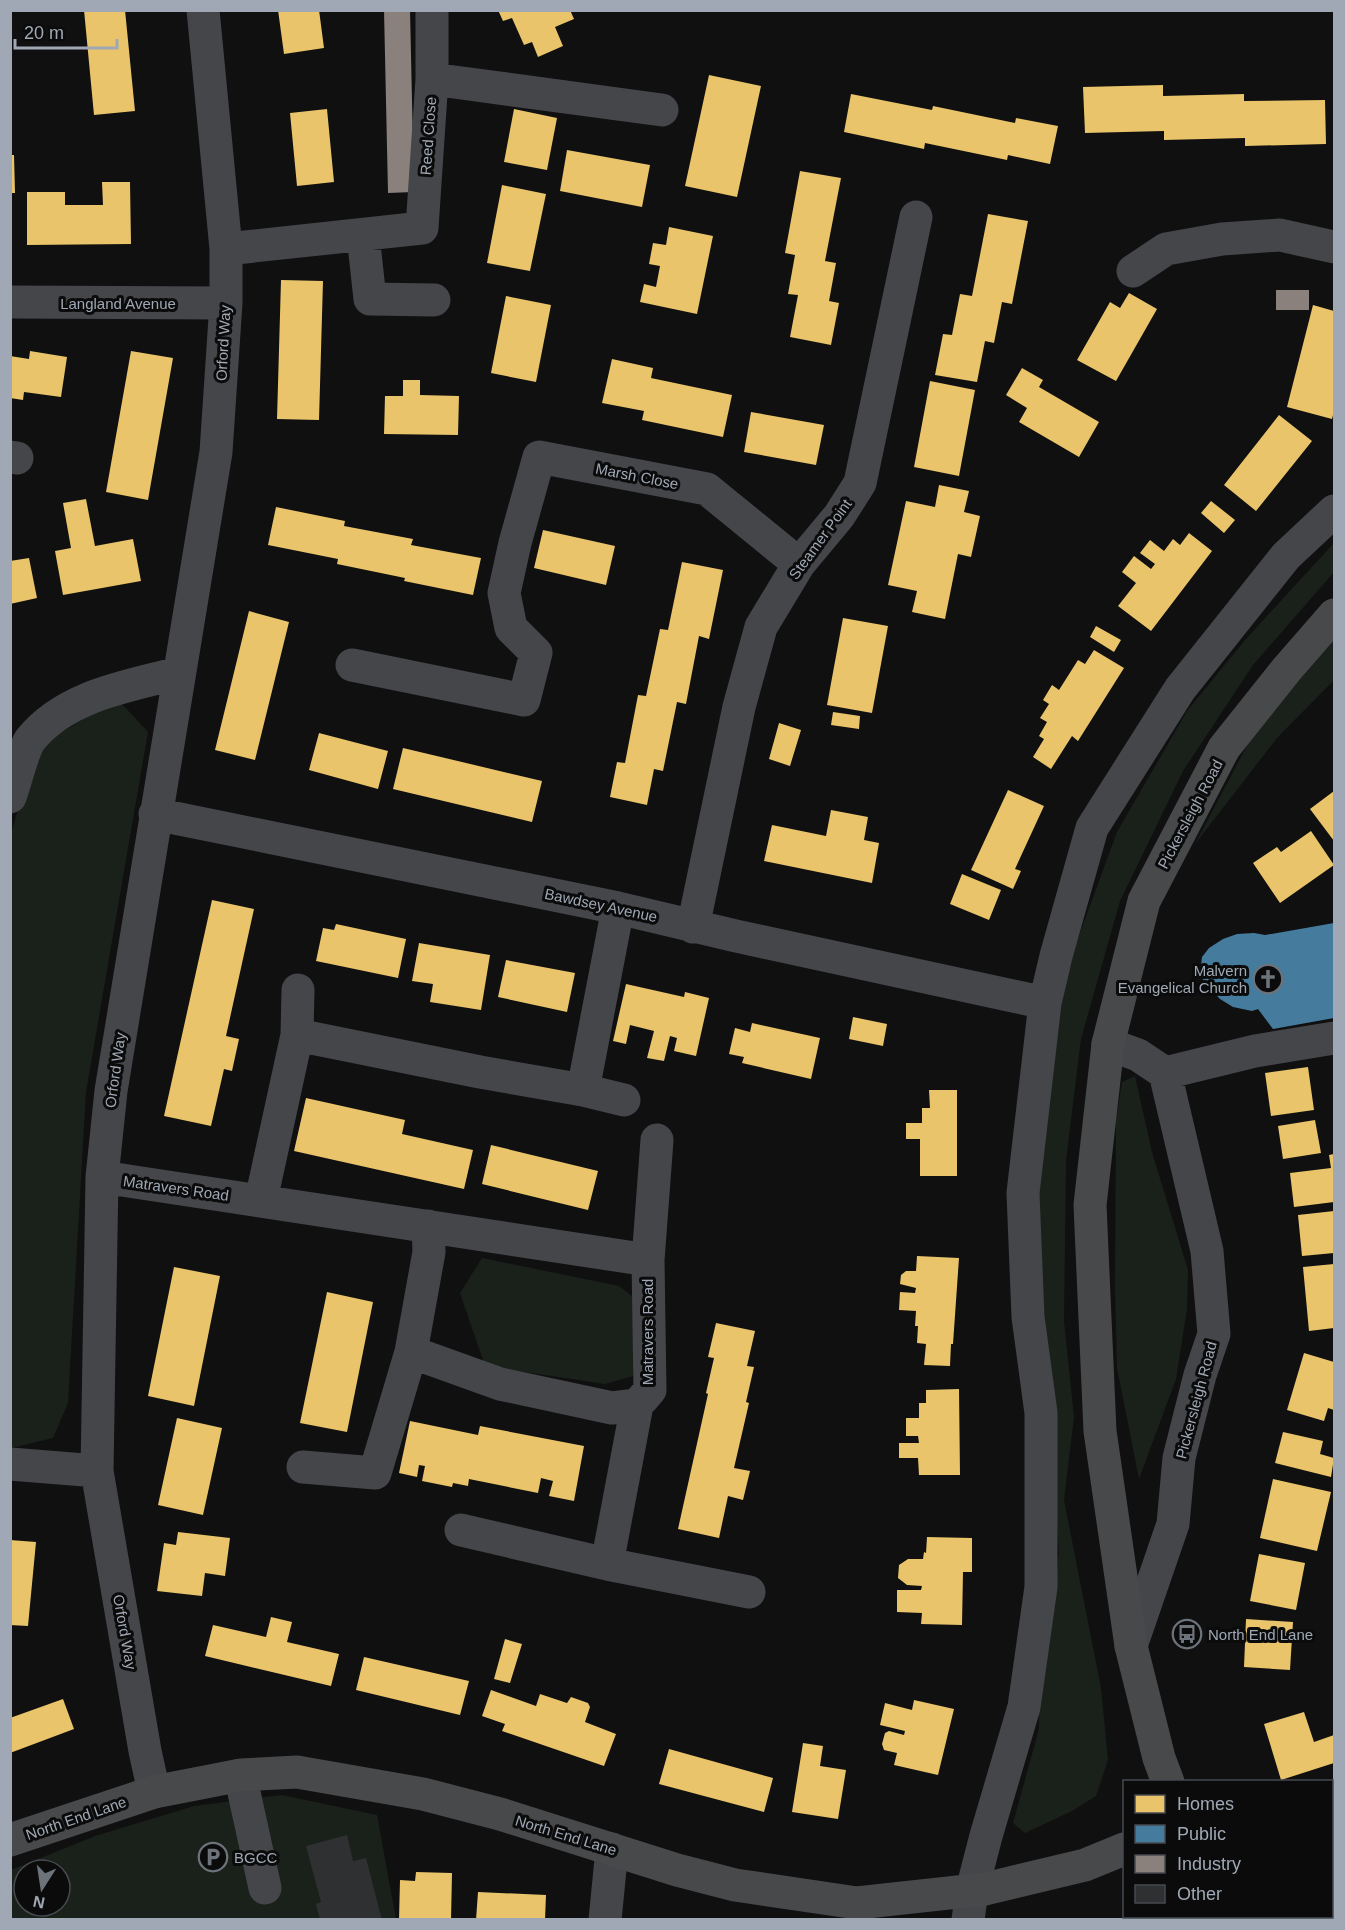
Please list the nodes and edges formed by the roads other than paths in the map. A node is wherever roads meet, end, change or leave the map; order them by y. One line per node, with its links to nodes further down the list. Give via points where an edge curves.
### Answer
1 (203, 10): 8 (street, Orford Way)
2 (432, 10): 3 (street)
3 (432, 79): 4 (street, Reed Close); 6 (street, Reed Close, via 422,228)
4 (662, 110)
5 (916, 217): 14 (street, Steamer Point, via 860,483 839,516)
6 (363, 235): 8 (street, Reed Close); 10 (street, via 370,299)
7 (1335, 247): 9 (street, via 1280,235 1222,239 1166,249)
8 (226, 249): 12 (street, Orford Way)
9 (1134, 271)
10 (434, 300)
11 (10, 302): 12 (street, Langland Avenue)
12 (226, 303): 17 (street, Orford Way, via 216,452)
13 (1335, 511): 23 (street, via 1286,556 1180,689 1092,828)
14 (799, 564): 16 (street, Marsh Close, via 707,489 539,457 504,593 511,628 536,653 524,700); 21 (street, Steamer Point, via 761,627 739,707)
15 (1335, 615): 26 (main road, Pickersleigh Road, via 1224,748 1144,901)
16 (352, 665)
17 (179, 673): 18 (street, via 100,693 58,715 29,742); 19 (street, Orford Way)
18 (10, 797)
19 (155, 813): 20 (street, Bawdsey Avenue); 31 (street, Orford Way, via 111,1091)
20 (618, 908): 21 (street, Bawdsey Avenue); 28 (street)
21 (693, 927): 23 (street, Bawdsey Avenue)
22 (298, 990): 24 (street)
23 (1045, 1003): 51 (street, via 1023,1193 1028,1317 1041,1413 1041,1587 1024,1707)
24 (297, 1035): 28 (street); 32 (street)
25 (1335, 1038): 27 (street, via 1255,1051)
26 (1108, 1044): 27 (street, via 1138,1055); 43 (main road, Pickersleigh Road, via 1090,1205 1100,1431)
27 (1165, 1073): 43 (street, Pickersleigh Road, via 1207,1251 1214,1334 1179,1458 1173,1524)
28 (583, 1090): 29 (street)
29 (624, 1100)
30 (657, 1140): 34 (street)
31 (102, 1177): 32 (street, Matravers Road); 39 (street, Orford Way)
32 (261, 1200): 33 (street, Matravers Road)
33 (428, 1226): 34 (street, Matravers Road); 35 (street, via 429,1252)
34 (648, 1260): 36 (street, Matravers Road, via 650,1389)
35 (411, 1352): 36 (street, Matravers Road, via 500,1384 612,1408); 38 (street, via 375,1473)
36 (637, 1405): 41 (street)
37 (10, 1464): 39 (street)
38 (303, 1467)
39 (97, 1471): 46 (street, Orford Way)
40 (461, 1530): 41 (street)
41 (607, 1564): 42 (street)
42 (749, 1592)
43 (1131, 1646): 45 (main road, Pickersleigh Road)
44 (237, 1776): 46 (main road, North End Lane); 48 (main road, North End Lane, via 297,1772 423,1794); 50 (street)
45 (1167, 1780)
46 (154, 1792): 47 (main road, North End Lane)
47 (10, 1840)
48 (612, 1849): 51 (main road, North End Lane, via 735,1885 857,1903); 52 (street)
49 (1123, 1850): 51 (main road, North End Lane, via 1085,1865 985,1889)
50 (266, 1888)
51 (970, 1905)
52 (605, 1920)

